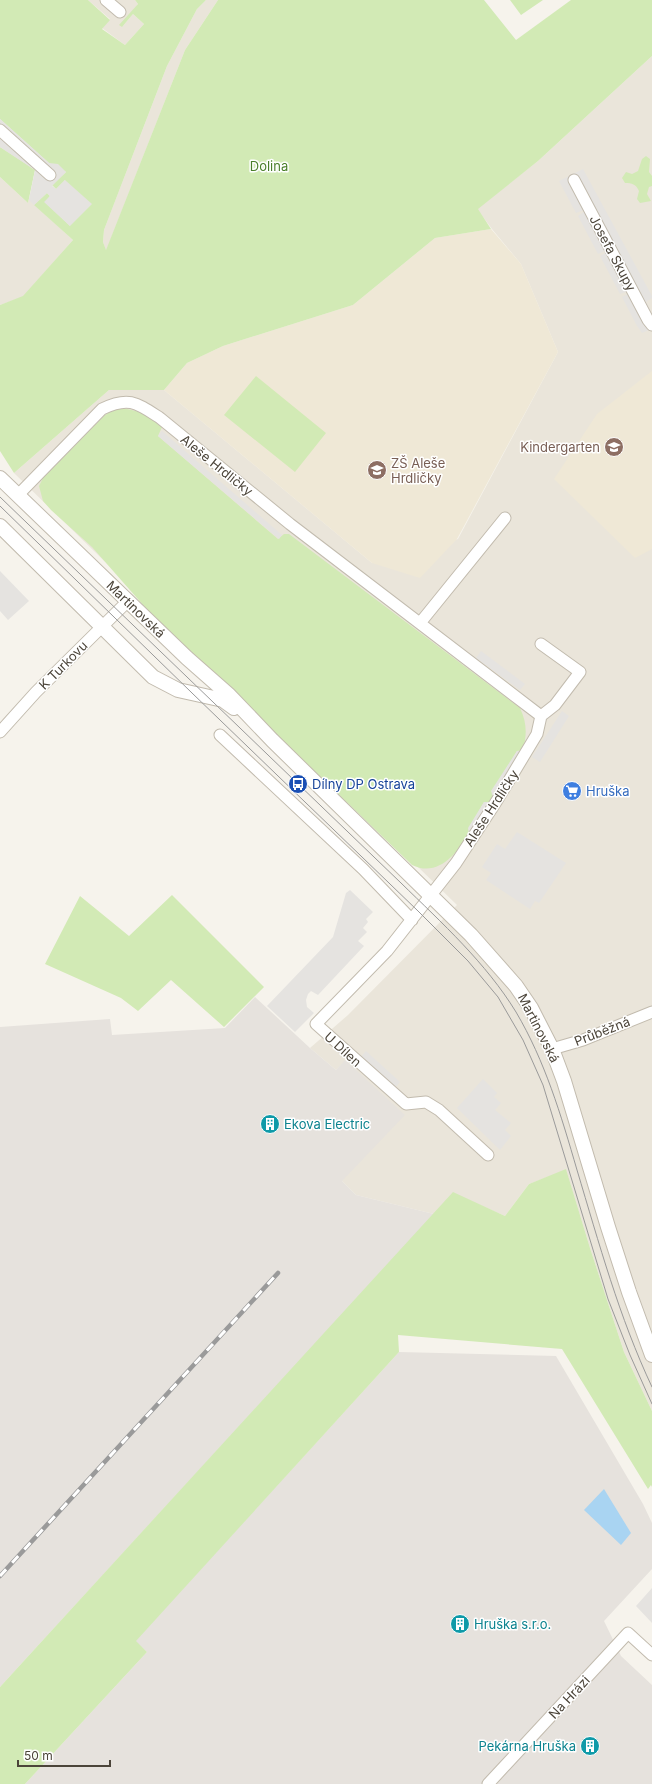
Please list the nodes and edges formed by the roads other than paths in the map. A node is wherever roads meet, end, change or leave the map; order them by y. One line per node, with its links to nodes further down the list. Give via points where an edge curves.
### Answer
1 (106, 0): 2 (street)
2 (120, 12)
3 (0, 130): 4 (street)
4 (50, 175)
5 (574, 180): 6 (street, Josefa Skupy)
6 (652, 326)
7 (0, 478): 8 (street, Martinovská)
8 (18, 495): 11 (street, Martinovská); 12 (street, Aleše Hrdličky, via 102,409 125,402 138,404 160,418 290,524)
9 (505, 518): 12 (street)
10 (0, 526): 13 (street, Martinovská)
11 (128, 601): 13 (street, K Turkovu); 18 (street, Martinovská)
12 (420, 624): 15 (street, Aleše Hrdličky)
13 (102, 626): 16 (street, K Turkovu); 18 (street, Martinovská, via 158,681 182,691 223,700)
14 (541, 644): 15 (street, via 580,672 555,705)
15 (541, 716): 19 (street, Aleše Hrdličky, via 537,734 504,789 456,863)
16 (0, 732)
17 (220, 735): 20 (street, via 363,869)
18 (272, 740): 19 (street, Martinovská)
19 (431, 895): 20 (street, U Dílen); 22 (street, Martinovská, via 516,986 531,1008)
20 (412, 920): 23 (street, U Dílen, via 385,953 316,1024 406,1104 426,1102 439,1110)
21 (652, 1012): 22 (street, Průběžná, via 583,1040)
22 (552, 1049): 24 (street, Martinovská, via 569,1096 629,1292)
23 (488, 1155)
24 (652, 1355)
25 (652, 1655): 26 (street, Na Hrázi, via 628,1633)
26 (488, 1784)

